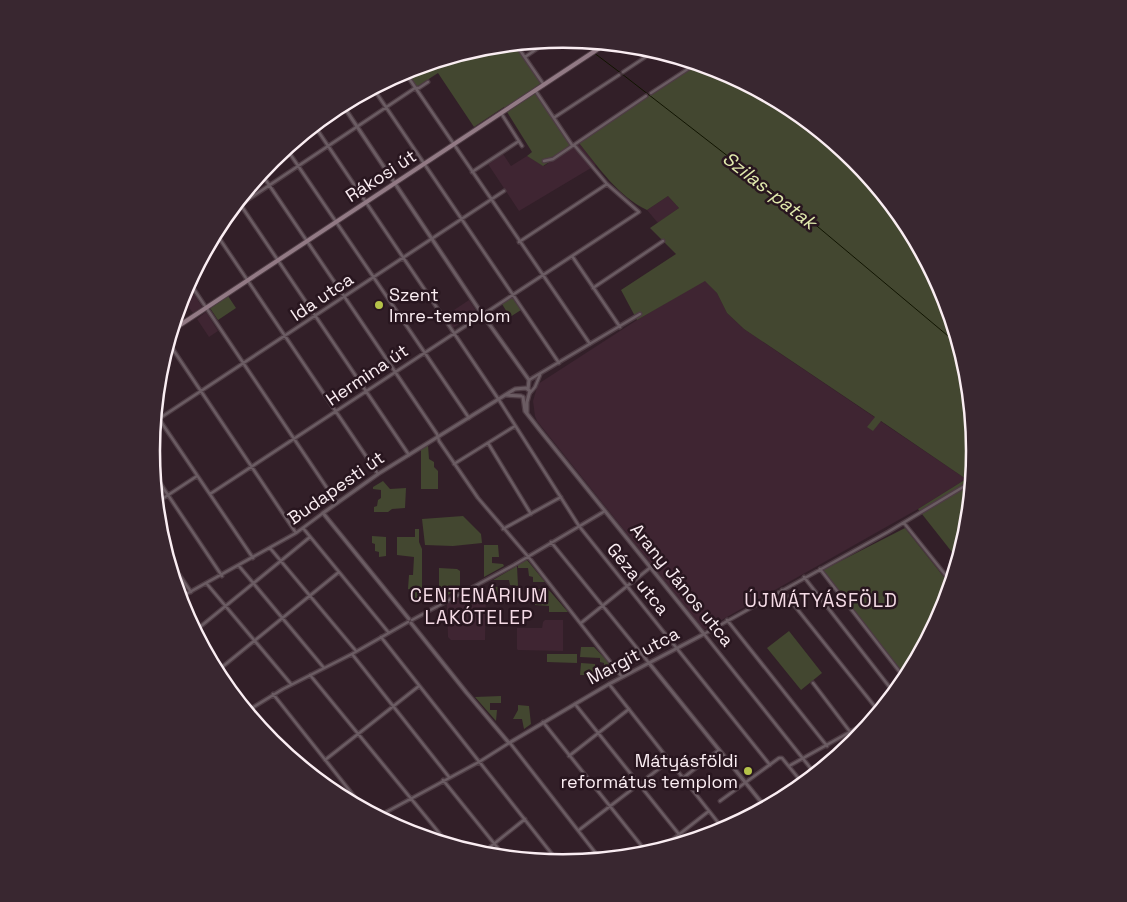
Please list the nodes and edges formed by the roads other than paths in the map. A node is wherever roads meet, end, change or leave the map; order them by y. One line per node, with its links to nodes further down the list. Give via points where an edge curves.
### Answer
1 (538, 48): 5 (street)
2 (598, 49): 11 (main road, Rákosi út)
3 (520, 50): 5 (street)
4 (647, 56): 7 (street)
5 (525, 57): 11 (street)
6 (690, 68): 14 (street)
7 (624, 72)
8 (619, 75): 20 (street)
9 (409, 78): 12 (street)
10 (428, 82): 12 (street)
11 (544, 85): 13 (main road, Rákosi út)
12 (415, 88): 17 (street); 24 (street)
13 (536, 90): 19 (main road, Rákosi út); 20 (street)
14 (651, 93)
15 (377, 94): 17 (street)
16 (646, 96): 25 (street)
17 (386, 107): 21 (street); 30 (street)
18 (347, 111): 21 (street)
19 (501, 113): 23 (street); 24 (main road, Rákosi út)
20 (555, 118): 25 (street)
21 (357, 127): 26 (street); 34 (street)
22 (318, 131): 26 (street, Géza utca)
23 (519, 141): 27 (street); 32 (street)
24 (454, 144): 30 (main road, Rákosi út); 32 (street)
25 (572, 145): 29 (street); 35 (street)
26 (328, 146): 31 (street); 40 (street, Géza utca)
27 (522, 146)
28 (290, 154): 31 (street)
29 (544, 162)
30 (425, 164): 34 (main road, Rákosi út); 42 (street)
31 (299, 166): 36 (street); 43 (street)
32 (472, 172): 38 (street)
33 (265, 179): 36 (street)
34 (395, 183): 40 (main road, Rákosi út); 45 (street)
35 (607, 184): 48 (street); 49 (street, Hermina út, via 639,212)
36 (270, 186): 39 (street); 47 (street)
37 (504, 191): 38 (street, Ida utca)
38 (491, 200): 42 (street, Ida utca); 48 (street)
39 (246, 201)
40 (366, 202): 43 (main road, Rákosi út); 50 (street, Géza utca)
41 (241, 207): 51 (street)
42 (461, 219): 45 (street, Ida utca); 57 (street)
43 (336, 222): 47 (main road, Rákosi út); 53 (street)
44 (220, 239): 54 (street)
45 (432, 239): 50 (street, Ida utca); 60 (street)
46 (663, 241): 55 (street)
47 (307, 242): 51 (main road, Rákosi út); 58 (street)
48 (518, 242): 52 (street)
49 (572, 256): 52 (street, Hermina út); 55 (street)
50 (403, 258): 53 (street, Ida utca); 65 (street, Géza utca)
51 (278, 261): 54 (main road, Rákosi út); 62 (street)
52 (542, 274): 57 (street, Hermina út); 67 (street)
53 (374, 278): 58 (street, Ida utca); 69 (street)
54 (248, 280): 59 (main road, Rákosi út); 66 (street)
55 (593, 288): 64 (street)
56 (194, 291): 59 (street)
57 (513, 294): 60 (street, Hermina út); 70 (street)
58 (344, 297): 62 (street, Ida utca); 72 (street)
59 (206, 308): 63 (main road, Rákosi út); 71 (street)
60 (482, 314): 65 (street, Hermina út); 74 (street)
61 (640, 314): 64 (street)
62 (315, 316): 66 (street, Ida utca); 77 (street)
63 (180, 325)
64 (620, 327): 67 (street)
65 (454, 333): 69 (street, Hermina út); 80 (street, Géza utca)
66 (285, 336): 71 (street, Ida utca); 81 (street)
67 (590, 344): 70 (street)
68 (173, 350): 76 (street)
69 (424, 352): 72 (street, Hermina út); 83 (street)
70 (559, 363): 73 (street)
71 (244, 364): 76 (street, Ida utca); 87 (street)
72 (394, 372): 77 (street, Hermina út); 86 (street)
73 (541, 374): 74 (street); 75 (street, via 535,385)
74 (528, 379): 75 (street)
75 (527, 390): 78 (street, Budapesti út, via 515,389); 79 (street); 79 (street, Arany János utca, via 520,393)
76 (201, 391): 82 (street, Ida utca); 91 (street)
77 (365, 391): 81 (street, Hermina út); 89 (street)
78 (506, 396): 79 (street, Budapesti út); 80 (street, Budapesti út)
79 (524, 397): 101 (street, Arany János utca, via 527,413)
80 (498, 400): 83 (street, Budapesti út); 85 (street, Géza utca)
81 (336, 411): 87 (street, Hermina út); 92 (street)
82 (162, 417)
83 (469, 418): 86 (street, Budapesti út)
84 (161, 422): 93 (street)
85 (515, 426): 88 (street); 98 (street, Géza utca)
86 (438, 437): 89 (street, Budapesti út); 90 (street)
87 (294, 439): 91 (street, Hermina út); 100 (street)
88 (488, 444): 90 (street); 103 (street)
89 (409, 455): 92 (street, Budapesti út)
90 (454, 464): 107 (street)
91 (252, 466): 96 (street, Hermina út); 108 (street)
92 (378, 474): 100 (street, Budapesti út)
93 (197, 476): 96 (street); 97 (street)
94 (162, 485): 97 (street)
95 (965, 485): 104 (street, Margit utca)
96 (210, 494): 113 (street)
97 (168, 495): 99 (street); 120 (street)
98 (560, 497): 103 (street); 105 (street, Géza utca)
99 (163, 499)
100 (338, 503): 102 (street, Budapesti út)
101 (605, 511): 105 (street); 116 (street, Arany János utca)
102 (323, 513): 106 (street, Budapesti út); 134 (street)
103 (531, 514): 107 (street)
104 (904, 523): 117 (street, Margit utca); 122 (street)
105 (579, 526): 110 (street); 125 (street, Géza utca)
106 (303, 528): 108 (street, Budapesti út); 109 (street)
107 (503, 529): 112 (street)
108 (296, 532): 111 (street, Budapesti út)
109 (310, 536): 114 (street); 118 (street)
110 (551, 542): 112 (street); 131 (street)
111 (270, 548): 113 (street, Budapesti út); 114 (street)
112 (527, 557): 134 (street); 135 (street)
113 (253, 558): 115 (street, Budapesti út)
114 (280, 560): 123 (street); 129 (street)
115 (240, 566): 120 (street, Budapesti út); 123 (street)
116 (651, 567): 125 (street); 138 (street, Arany János utca)
117 (820, 569): 121 (street, Margit utca); 147 (street)
118 (339, 572): 129 (street); 137 (street)
119 (179, 575): 127 (street)
120 (222, 576): 124 (street, Budapesti út)
121 (804, 577): 126 (street, Margit utca); 154 (street)
122 (947, 577)
123 (254, 583): 130 (street); 132 (street)
124 (207, 584): 127 (street, Budapesti út); 130 (street)
125 (627, 586): 131 (street); 141 (street, Géza utca)
126 (782, 590): 133 (street, Margit utca); 158 (street)
127 (191, 592): 128 (street, Budapesti út)
128 (187, 594)
129 (309, 596): 132 (street); 142 (street)
130 (226, 605): 136 (street); 140 (street)
131 (602, 605): 135 (street); 144 (street)
132 (282, 618): 140 (street); 146 (street)
133 (727, 620): 138 (street, Margit utca); 166 (street)
134 (410, 621): 137 (street); 165 (street)
135 (580, 623): 149 (street)
136 (201, 626)
137 (389, 633): 139 (street)
138 (704, 634): 141 (street, Margit utca); 169 (street, Arany János utca)
139 (381, 637): 142 (street); 153 (street)
140 (255, 640): 145 (street); 151 (street)
141 (678, 648): 144 (street, Margit utca); 173 (street, Géza utca)
142 (356, 652): 143 (street)
143 (352, 654): 146 (street); 157 (street)
144 (649, 664): 149 (street, Margit utca); 167 (street)
145 (223, 667)
146 (324, 668): 148 (street)
147 (900, 673)
148 (310, 675): 151 (street); 164 (street)
149 (622, 677): 152 (street, Margit utca)
150 (812, 683): 163 (street)
151 (291, 684): 155 (street)
152 (609, 684): 156 (street, Margit utca); 160 (street)
153 (419, 686): 157 (street); 172 (street)
154 (890, 688)
155 (273, 694): 159 (street); 170 (street)
156 (575, 704): 161 (street, Margit utca); 162 (street)
157 (393, 706): 164 (street); 176 (street)
158 (875, 707)
159 (252, 708)
160 (629, 709): 162 (street); 171 (street)
161 (544, 722): 165 (street, Margit utca); 168 (street)
162 (599, 732): 168 (street); 181 (street)
163 (853, 732): 166 (street)
164 (358, 734): 170 (street); 183 (street)
165 (509, 742): 172 (street, Margit utca); 191 (street)
166 (827, 746): 169 (street)
167 (719, 750): 177 (street); 180 (street)
168 (570, 756): 186 (street)
169 (803, 759): 174 (street); 175 (street, Arany János utca)
170 (325, 760): 182 (street)
171 (669, 760): 177 (street); 181 (street)
172 (479, 762): 176 (street, Margit utca); 189 (street)
173 (770, 765): 174 (street, via 782,758); 180 (street)
174 (789, 766): 178 (street)
175 (811, 769)
176 (449, 777): 179 (street, Margit utca)
177 (684, 778): 187 (street)
178 (799, 778)
179 (443, 780): 183 (street, Margit utca); 196 (street)
180 (745, 782): 184 (street); 185 (street)
181 (639, 783): 186 (street); 192 (street)
182 (352, 794)
183 (411, 798): 188 (street, Margit utca); 193 (street)
184 (720, 801)
185 (761, 802)
186 (610, 806): 191 (street); 197 (street)
187 (709, 811): 190 (street); 192 (street)
188 (384, 813)
189 (524, 819): 196 (street); 201 (street)
190 (719, 824)
191 (579, 830): 200 (street)
192 (680, 834): 194 (street); 195 (street)
193 (441, 835)
194 (682, 837)
195 (673, 839)
196 (494, 843): 198 (street); 199 (street)
197 (642, 847)
198 (488, 848)
199 (498, 849)
200 (596, 853)
201 (552, 854)

